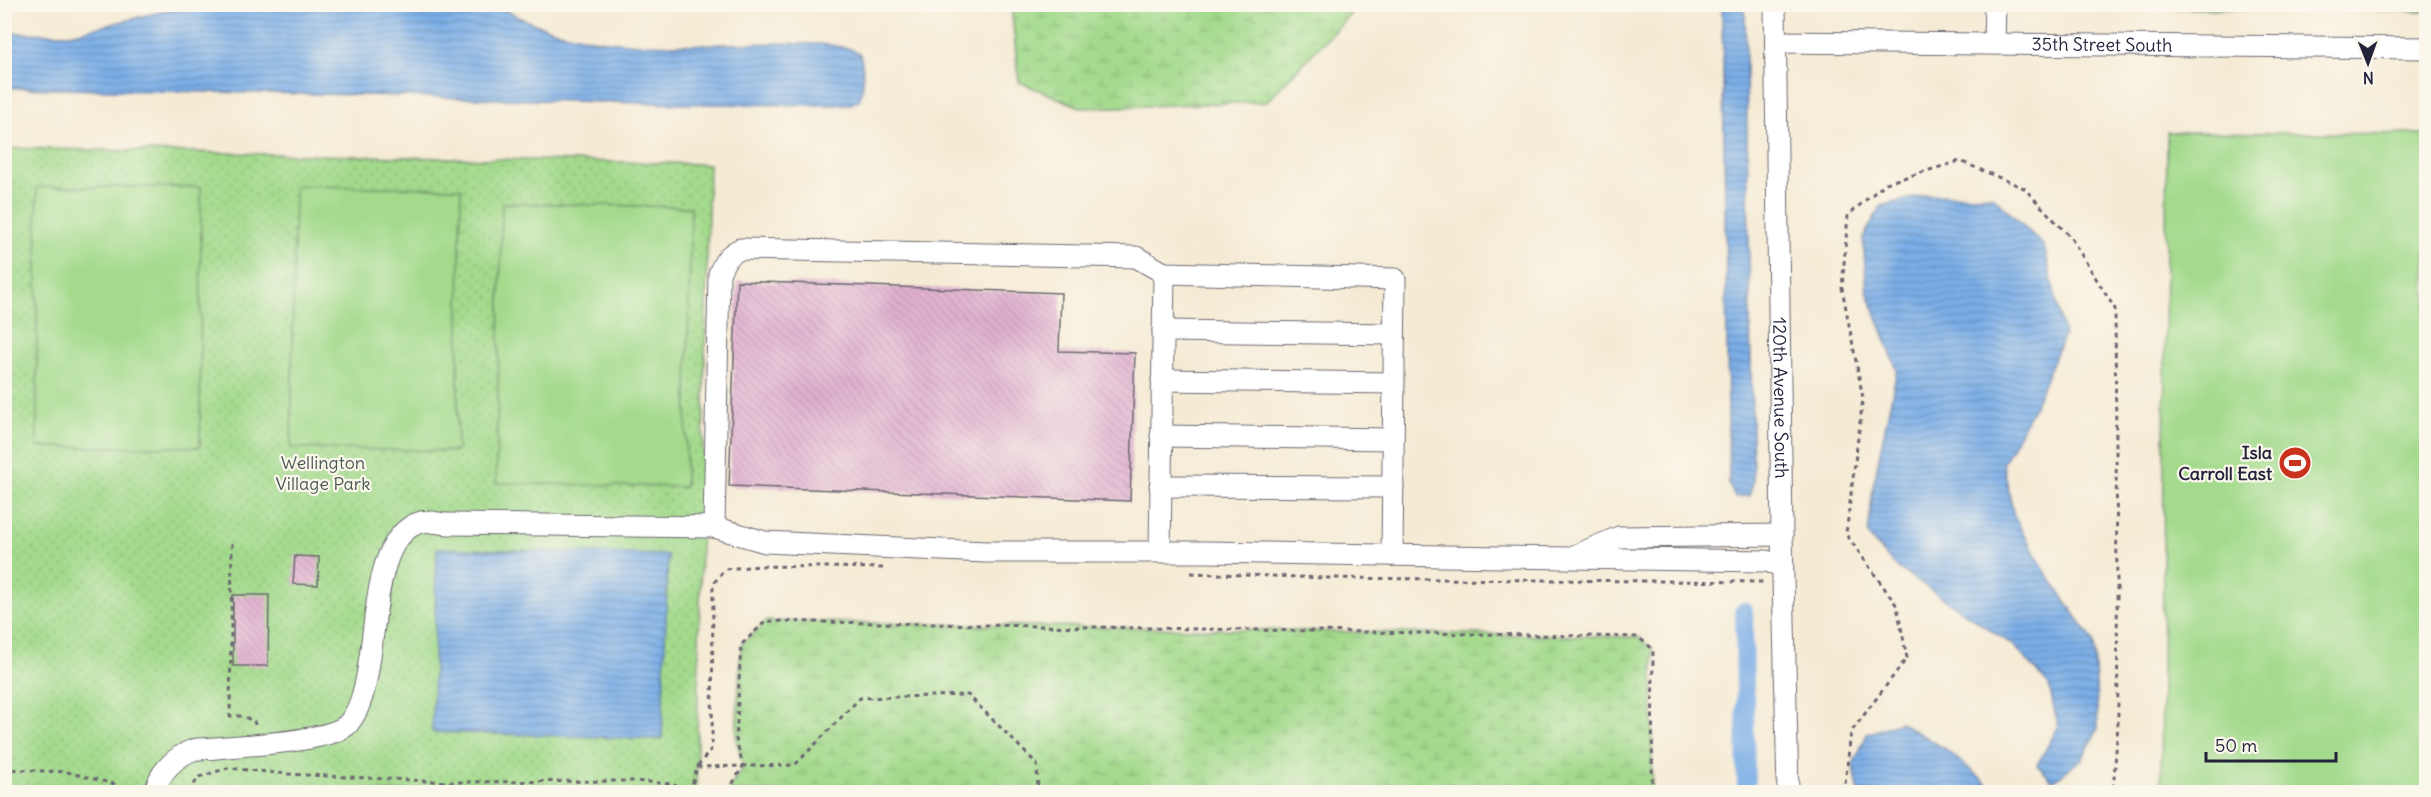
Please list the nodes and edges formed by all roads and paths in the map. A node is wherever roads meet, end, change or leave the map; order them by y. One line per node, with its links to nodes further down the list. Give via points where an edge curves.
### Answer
1 (1775, 4): 3 (street, 120th Avenue South)
2 (1995, 4): 4 (street)
3 (1776, 42): 4 (street, 35th Street South); 16 (street, 120th Avenue South)
4 (1994, 44): 5 (street, 35th Street South)
5 (2427, 48)
6 (1164, 273): 7 (street); 8 (street, via 1395,279); 15 (street, via 1136,257 740,249 724,261 719,274)
7 (1163, 331): 8 (street); 9 (street)
8 (1394, 334): 10 (street)
9 (1162, 380): 10 (street); 11 (street)
10 (1394, 383): 12 (street)
11 (1161, 436): 12 (street); 13 (street)
12 (1393, 439): 14 (street)
13 (1160, 486): 14 (street); 18 (street)
14 (1393, 487): 19 (street)
15 (714, 527): 18 (street, via 765,542 986,552); 25 (street, via 448,525 422,521 400,534 384,564 361,701 348,725 322,737)
16 (1782, 535): 20 (street, via 1619,537); 21 (street, 120th Avenue South)
17 (232, 543): 25 (path, via 230,716 254,721)
18 (1160, 552): 19 (street)
19 (1392, 555): 20 (street)
20 (1569, 558): 21 (street, via 1766,561)
21 (1782, 566): 38 (street, 120th Avenue South)
22 (888, 568): 27 (path, via 725,569 713,584 712,748)
23 (1185, 573): 24 (path)
24 (1766, 582)
25 (259, 743): 29 (path); 31 (street, via 193,751 169,766)
26 (743, 766): 27 (path); 35 (path); 36 (path, via 795,765 860,698 968,695 1037,764); 37 (path, via 736,739 741,645 766,621 1638,637 1653,649)
27 (697, 767): 34 (path)
28 (4, 769): 30 (path, via 67,772 114,784)
29 (261, 771): 32 (path, via 228,768 200,777); 33 (path, via 449,782 673,783)
30 (119, 792)
31 (156, 792)
32 (189, 792)
33 (684, 792)
34 (690, 792)
35 (730, 792)
36 (1038, 792)
37 (1652, 792)
38 (1788, 792)
39 (1844, 792): 40 (path, via 1851,732 1907,658 1897,606 1846,534 1863,398 1842,288 1848,215 1886,183 1960,161 2024,188 2071,238 2115,309 2118,724)
40 (2113, 792)

